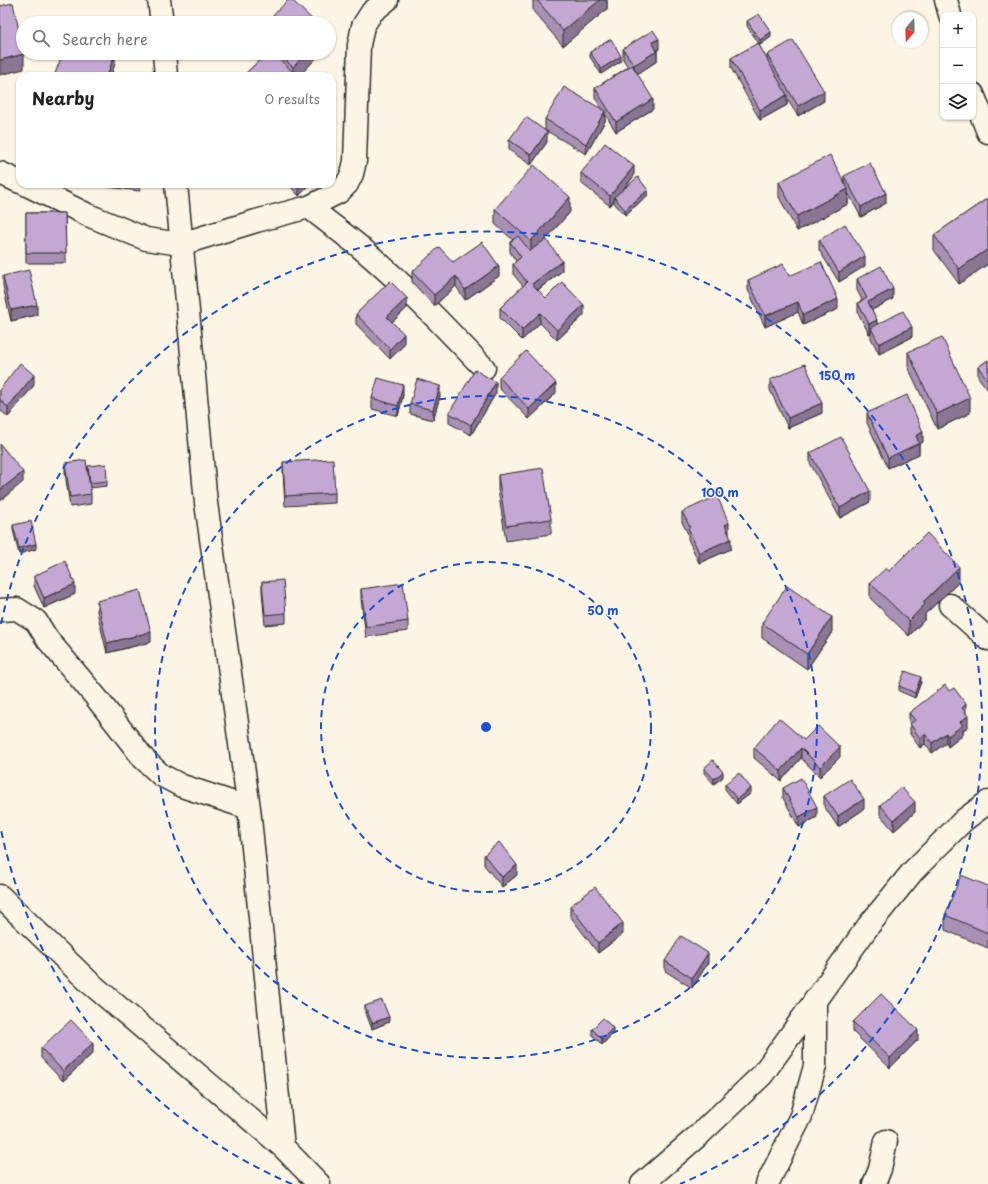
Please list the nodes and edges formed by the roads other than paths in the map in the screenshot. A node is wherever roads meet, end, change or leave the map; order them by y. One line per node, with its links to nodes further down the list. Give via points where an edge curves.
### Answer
1 (159, 0): 5 (street)
2 (386, 0): 14 (street, via 372,12 363,26 359,45 355,160 352,174 339,192)
3 (946, 0): 4 (street)
4 (949, 12)
5 (161, 16)
6 (165, 60): 7 (street)
7 (166, 72)
8 (976, 102): 9 (street)
9 (988, 132)
10 (0, 173): 11 (street)
11 (16, 180)
12 (33, 188): 15 (street, via 146,240)
13 (176, 188): 15 (street)
14 (309, 208): 15 (street); 16 (street, via 360,247 394,278 429,310)
15 (181, 244): 21 (street, via 206,503)
16 (484, 368)
17 (950, 606): 19 (street)
18 (0, 610): 21 (street, via 16,609 36,621 48,640 144,759 161,775 182,786)
19 (988, 639)
20 (988, 802): 23 (street, via 964,820 913,871 869,925)
21 (249, 808): 25 (street)
22 (0, 896): 25 (street, via 89,982)
23 (815, 999): 27 (street, via 762,1075); 28 (street, via 815,1066 801,1116)
24 (886, 1141): 29 (street)
25 (283, 1147): 26 (street)
26 (319, 1184)
27 (642, 1184)
28 (767, 1184)
29 (874, 1184)

